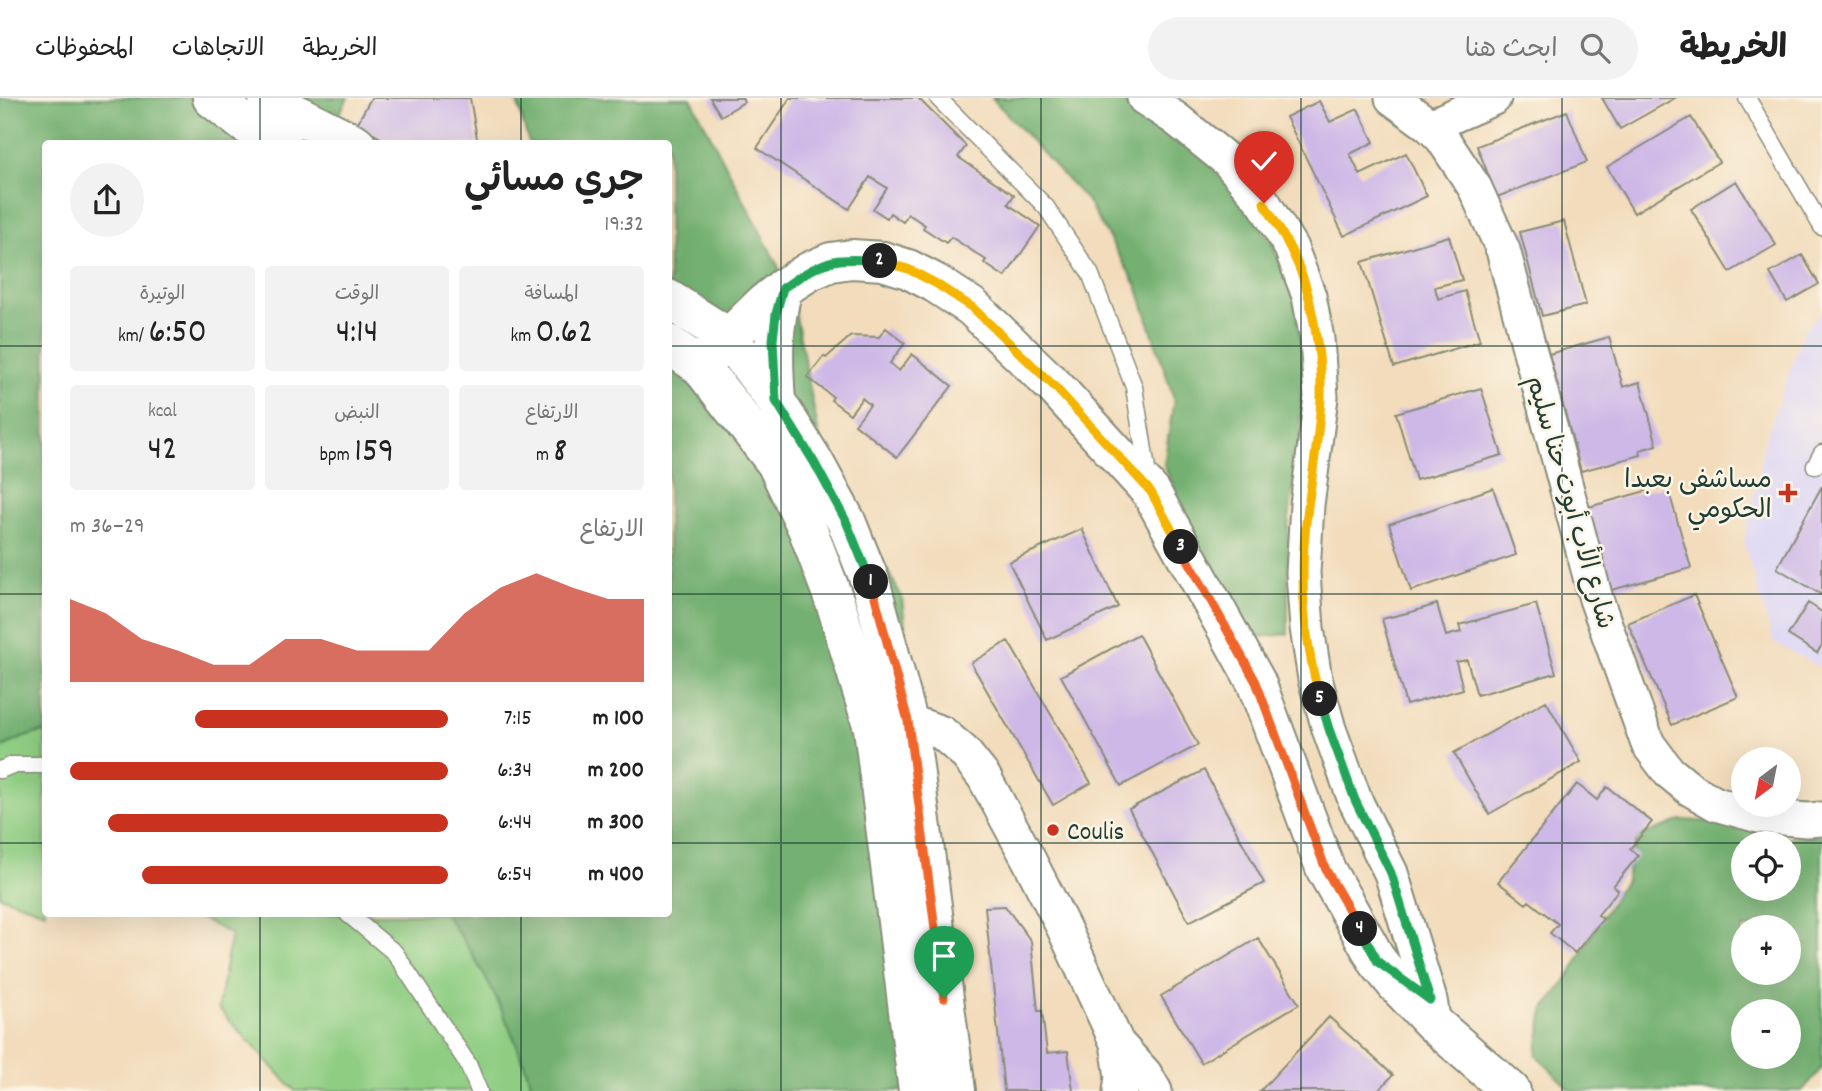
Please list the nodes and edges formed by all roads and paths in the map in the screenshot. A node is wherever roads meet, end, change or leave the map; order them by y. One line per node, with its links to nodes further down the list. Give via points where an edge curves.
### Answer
1 (212, 98): 9 (main road)
2 (268, 98): 10 (main road)
3 (937, 98): 18 (lane, via 1046,207 1090,273 1134,387)
4 (1144, 98): 24 (street, via 1228,160 1264,203 1291,247 1309,296 1321,397 1303,573 1315,679 1355,800 1391,873)
5 (1392, 98): 8 (street, شارع الأب أبوت حنا سليم)
6 (1494, 98): 8 (street)
7 (1747, 98): 11 (lane)
8 (1430, 126): 22 (street, شارع الأب أبوت حنا سليم, via 1475,187 1503,250 1596,599 1648,744 1669,772 1716,804 1759,816)
9 (275, 140)
10 (348, 140)
11 (1822, 227)
12 (783, 288): 14 (main road); 17 (main road, via 773,340); 18 (main road, via 831,261 852,259 883,261 935,283 972,307 1056,388)
13 (672, 302): 14 (main road)
14 (728, 337): 16 (main road); 17 (main road)
15 (672, 347): 16 (main road)
16 (700, 366): 19 (main road, via 776,463)
17 (776, 401): 19 (main road, via 846,521 870,581)
18 (1151, 492): 24 (main road, via 1256,682 1326,870 1378,962)
19 (891, 724): 25 (street, via 942,733 984,776); 27 (main road); 28 (main road)
20 (42, 765): 21 (lane, via 12,765)
21 (0, 770)
22 (1822, 819)
23 (352, 917): 26 (lane, via 396,953 468,1063)
24 (1432, 1012): 31 (main road); 32 (main road)
25 (1117, 1043): 29 (street); 30 (street)
26 (479, 1091)
27 (918, 1091)
28 (956, 1091)
29 (1120, 1091)
30 (1155, 1091)
31 (1511, 1091)
32 (1540, 1091)

